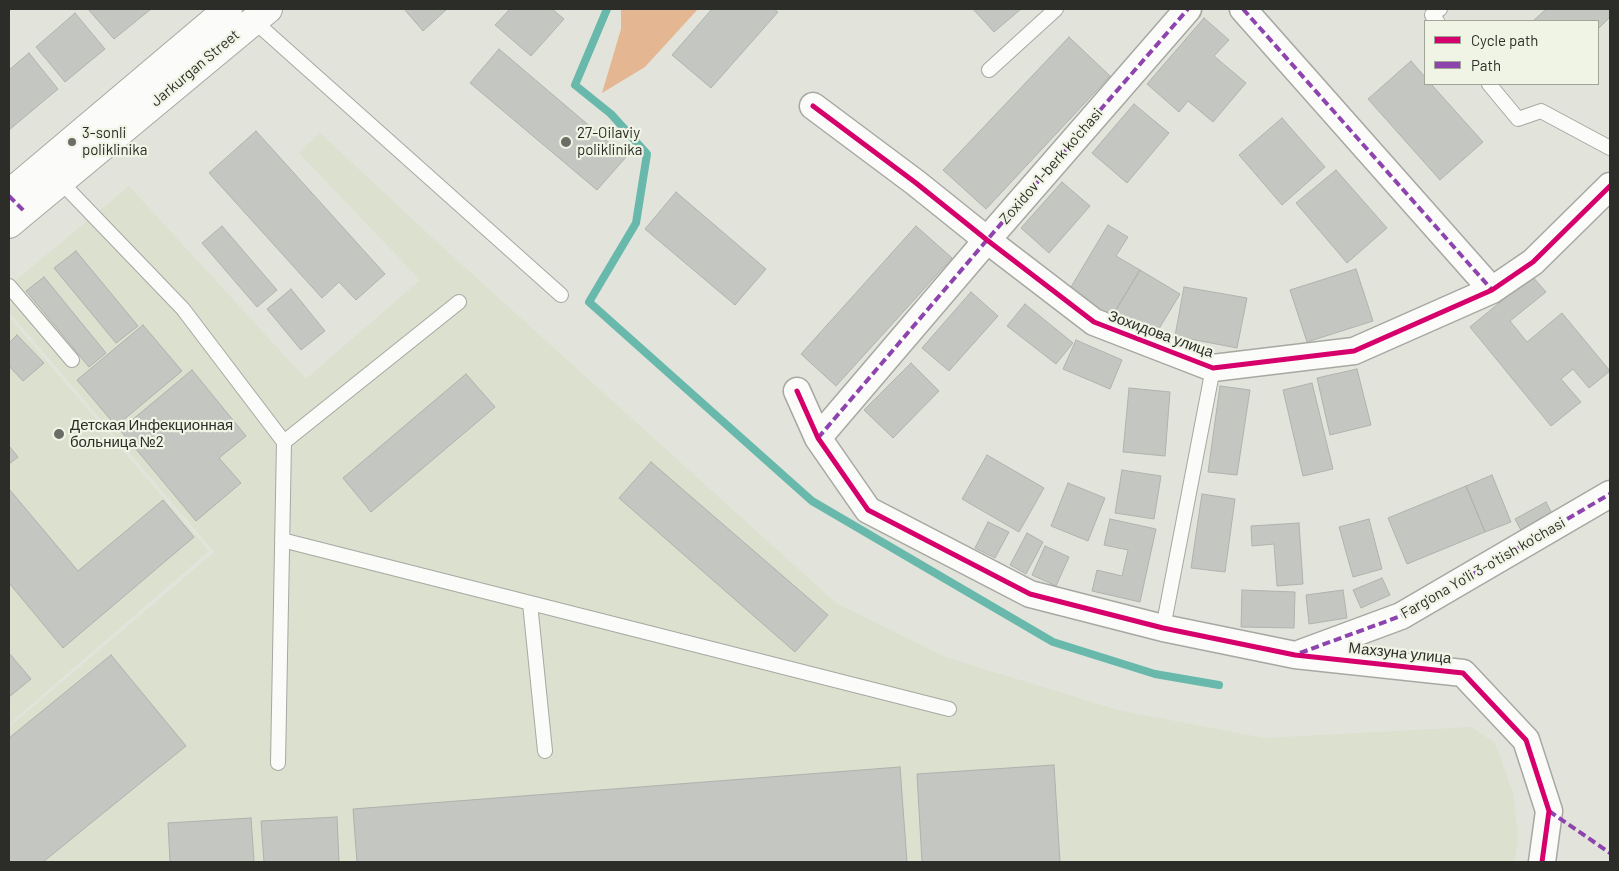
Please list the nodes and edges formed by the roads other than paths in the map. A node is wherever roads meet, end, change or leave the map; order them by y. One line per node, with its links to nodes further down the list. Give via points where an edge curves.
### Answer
1 (228, 9): 14 (main road, Jarkurgan Street)
2 (1056, 9): 8 (lane)
3 (1188, 9): 15 (street, Zoxidov 1-berk ko'chasi)
4 (1244, 9): 17 (street)
5 (1440, 9): 7 (lane, via 1432,15)
6 (260, 14): 12 (main road, Jarkurgan Street); 18 (lane)
7 (1436, 20)
8 (989, 70)
9 (1490, 85): 11 (lane, via 1518,119 1541,111)
10 (813, 106): 15 (street, Зохидова улица)
11 (1610, 148)
12 (60, 181): 14 (main road, Jarkurgan Street); 24 (lane, via 183,309)
13 (1610, 186): 17 (street, Зохидова улица, via 1533,262)
14 (12, 206)
15 (987, 240): 21 (street, Зохидова улица, via 1094,322); 23 (street, Zoxidov 1-berk ko'chasi)
16 (9, 286): 20 (lane)
17 (1492, 290): 21 (street, Зохидова улица, via 1354,352)
18 (562, 295)
19 (459, 302): 24 (lane)
20 (72, 360)
21 (1213, 368): 28 (lane)
22 (797, 391): 23 (street, Махзуна улица)
23 (818, 438): 28 (street, Махзуна улица, via 868,510 1030,594)
24 (284, 442): 26 (lane)
25 (1610, 494): 29 (street, Farg'ona Yo'li 3-o'tish ko'chasi, via 1401,616)
26 (282, 540): 27 (lane); 32 (lane)
27 (530, 603): 30 (lane); 31 (lane)
28 (1163, 628): 29 (street, Махзуна улица)
29 (1295, 654): 33 (street, Махзуна улица, via 1463,673 1526,740 1549,811)
30 (949, 710)
31 (545, 750)
32 (278, 763)
33 (1542, 862)

